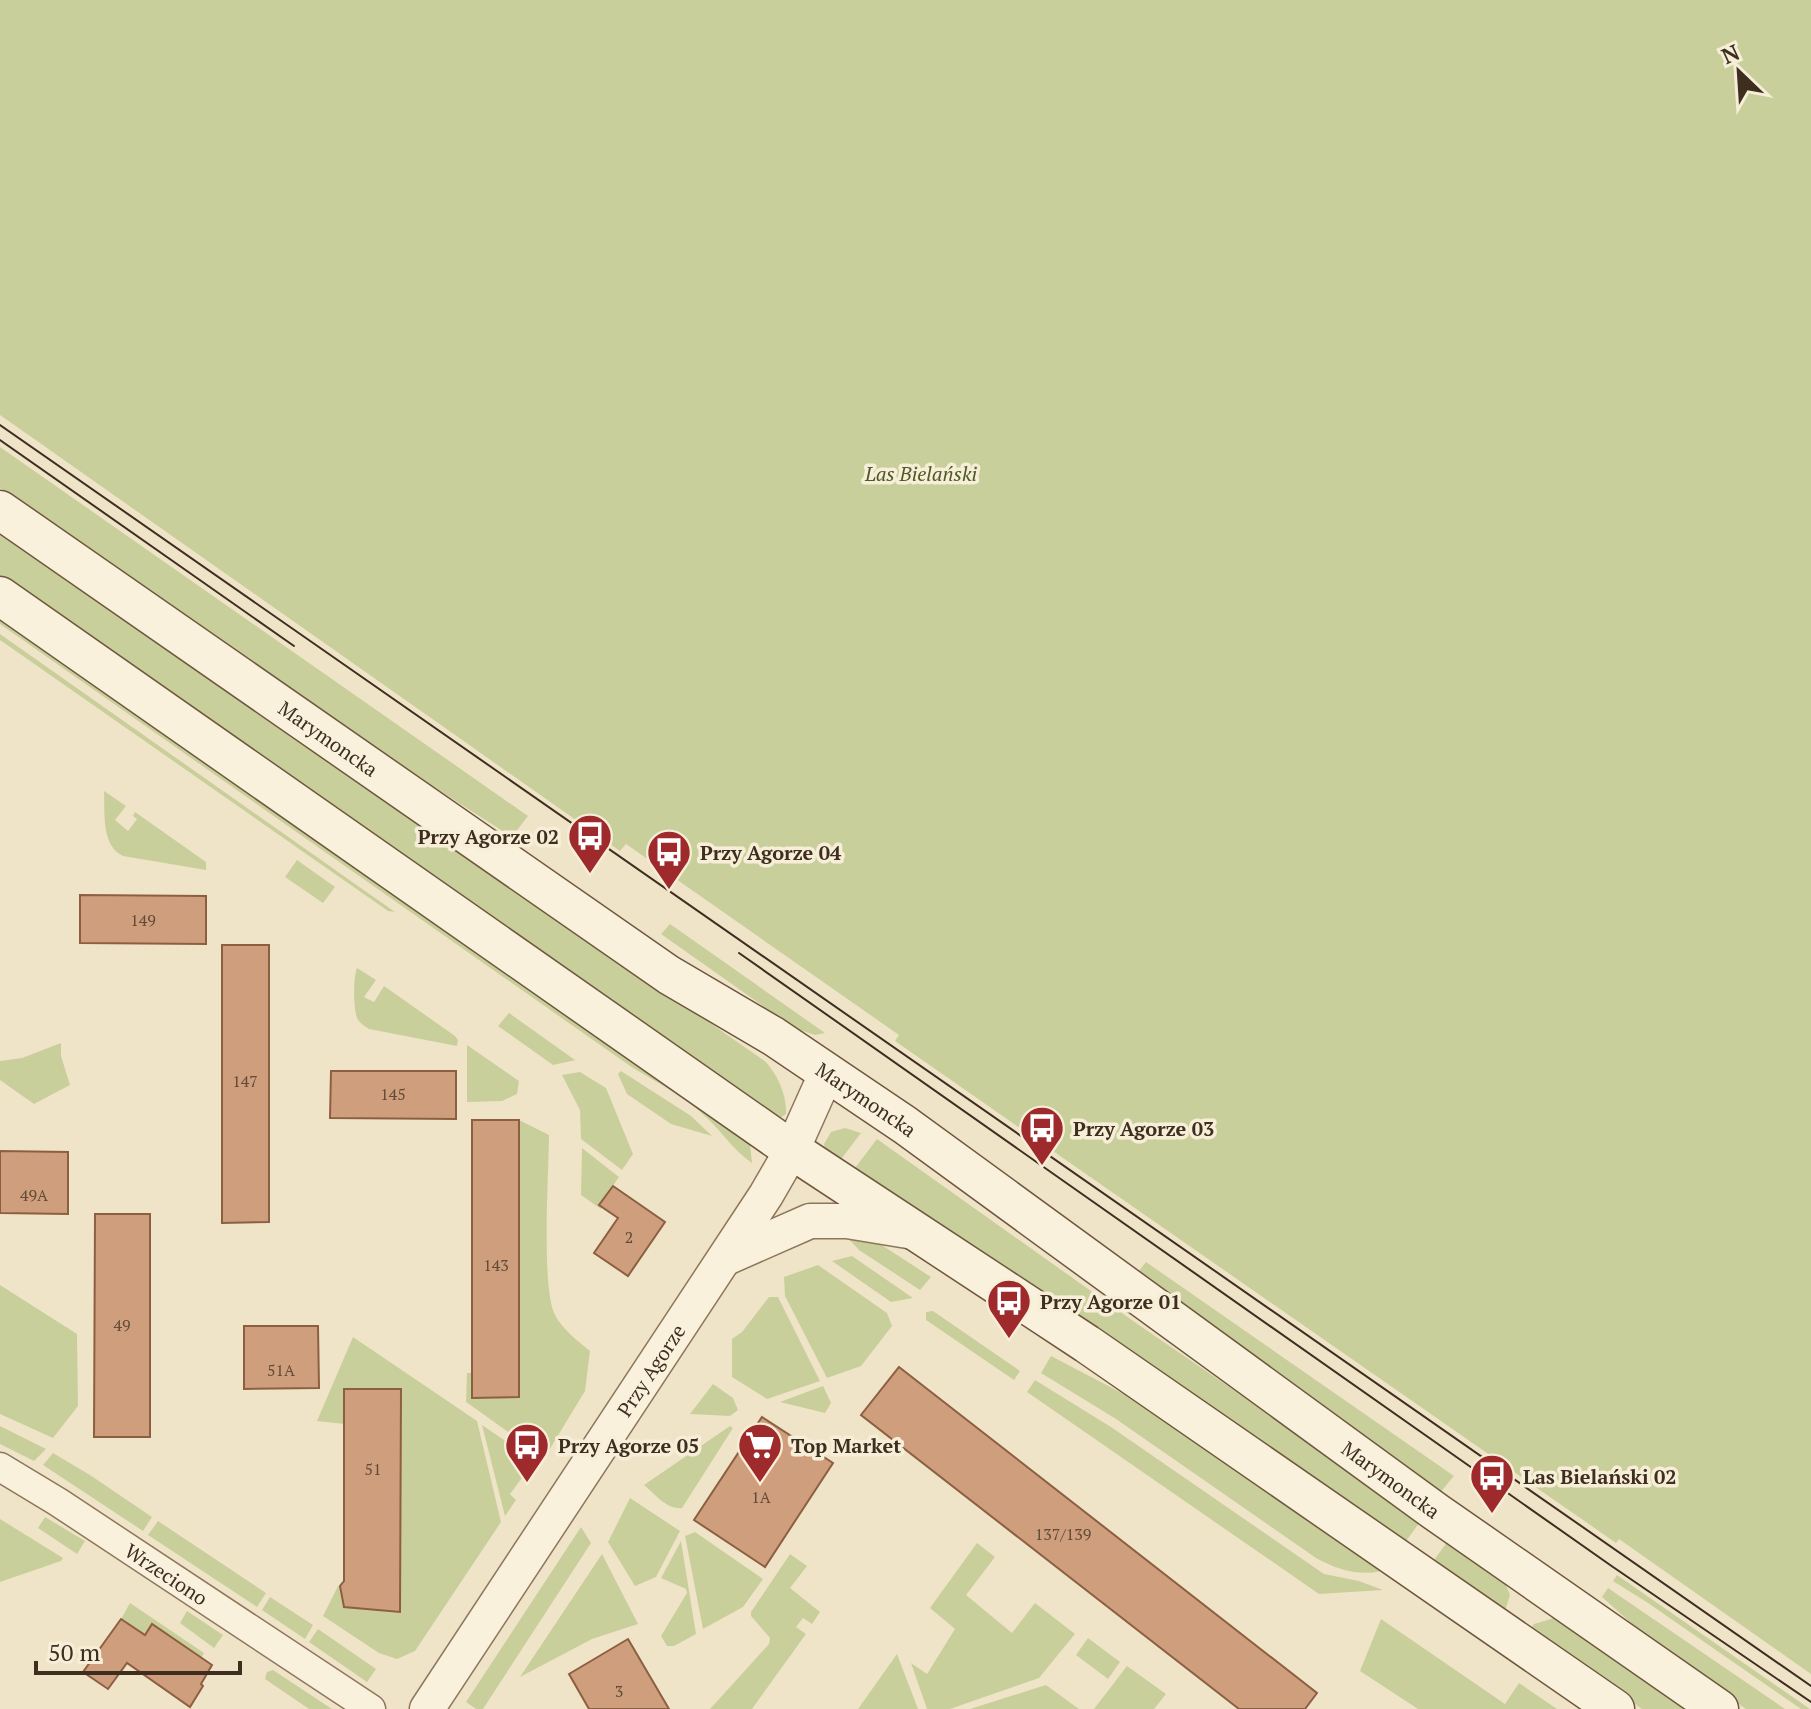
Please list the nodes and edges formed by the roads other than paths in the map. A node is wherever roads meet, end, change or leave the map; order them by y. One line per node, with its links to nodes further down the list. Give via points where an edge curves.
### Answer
1 (0, 510): 3 (main road, Marymoncka, via 657,967)
2 (0, 596): 4 (main road)
3 (827, 1072): 4 (street, Przy Agorze); 8 (main road, Marymoncka)
4 (792, 1150): 5 (main road); 6 (street, Przy Agorze)
5 (914, 1232): 6 (street, via 810,1221); 9 (main road, via 1100,1353)
6 (725, 1258): 11 (street, Przy Agorze)
7 (0, 1467): 10 (street, Wrzeciono)
8 (1543, 1586): 9 (main road); 13 (main road, Marymoncka)
9 (1509, 1635): 12 (main road)
10 (371, 1709)
11 (427, 1709)
12 (1615, 1709)
13 (1719, 1709)

